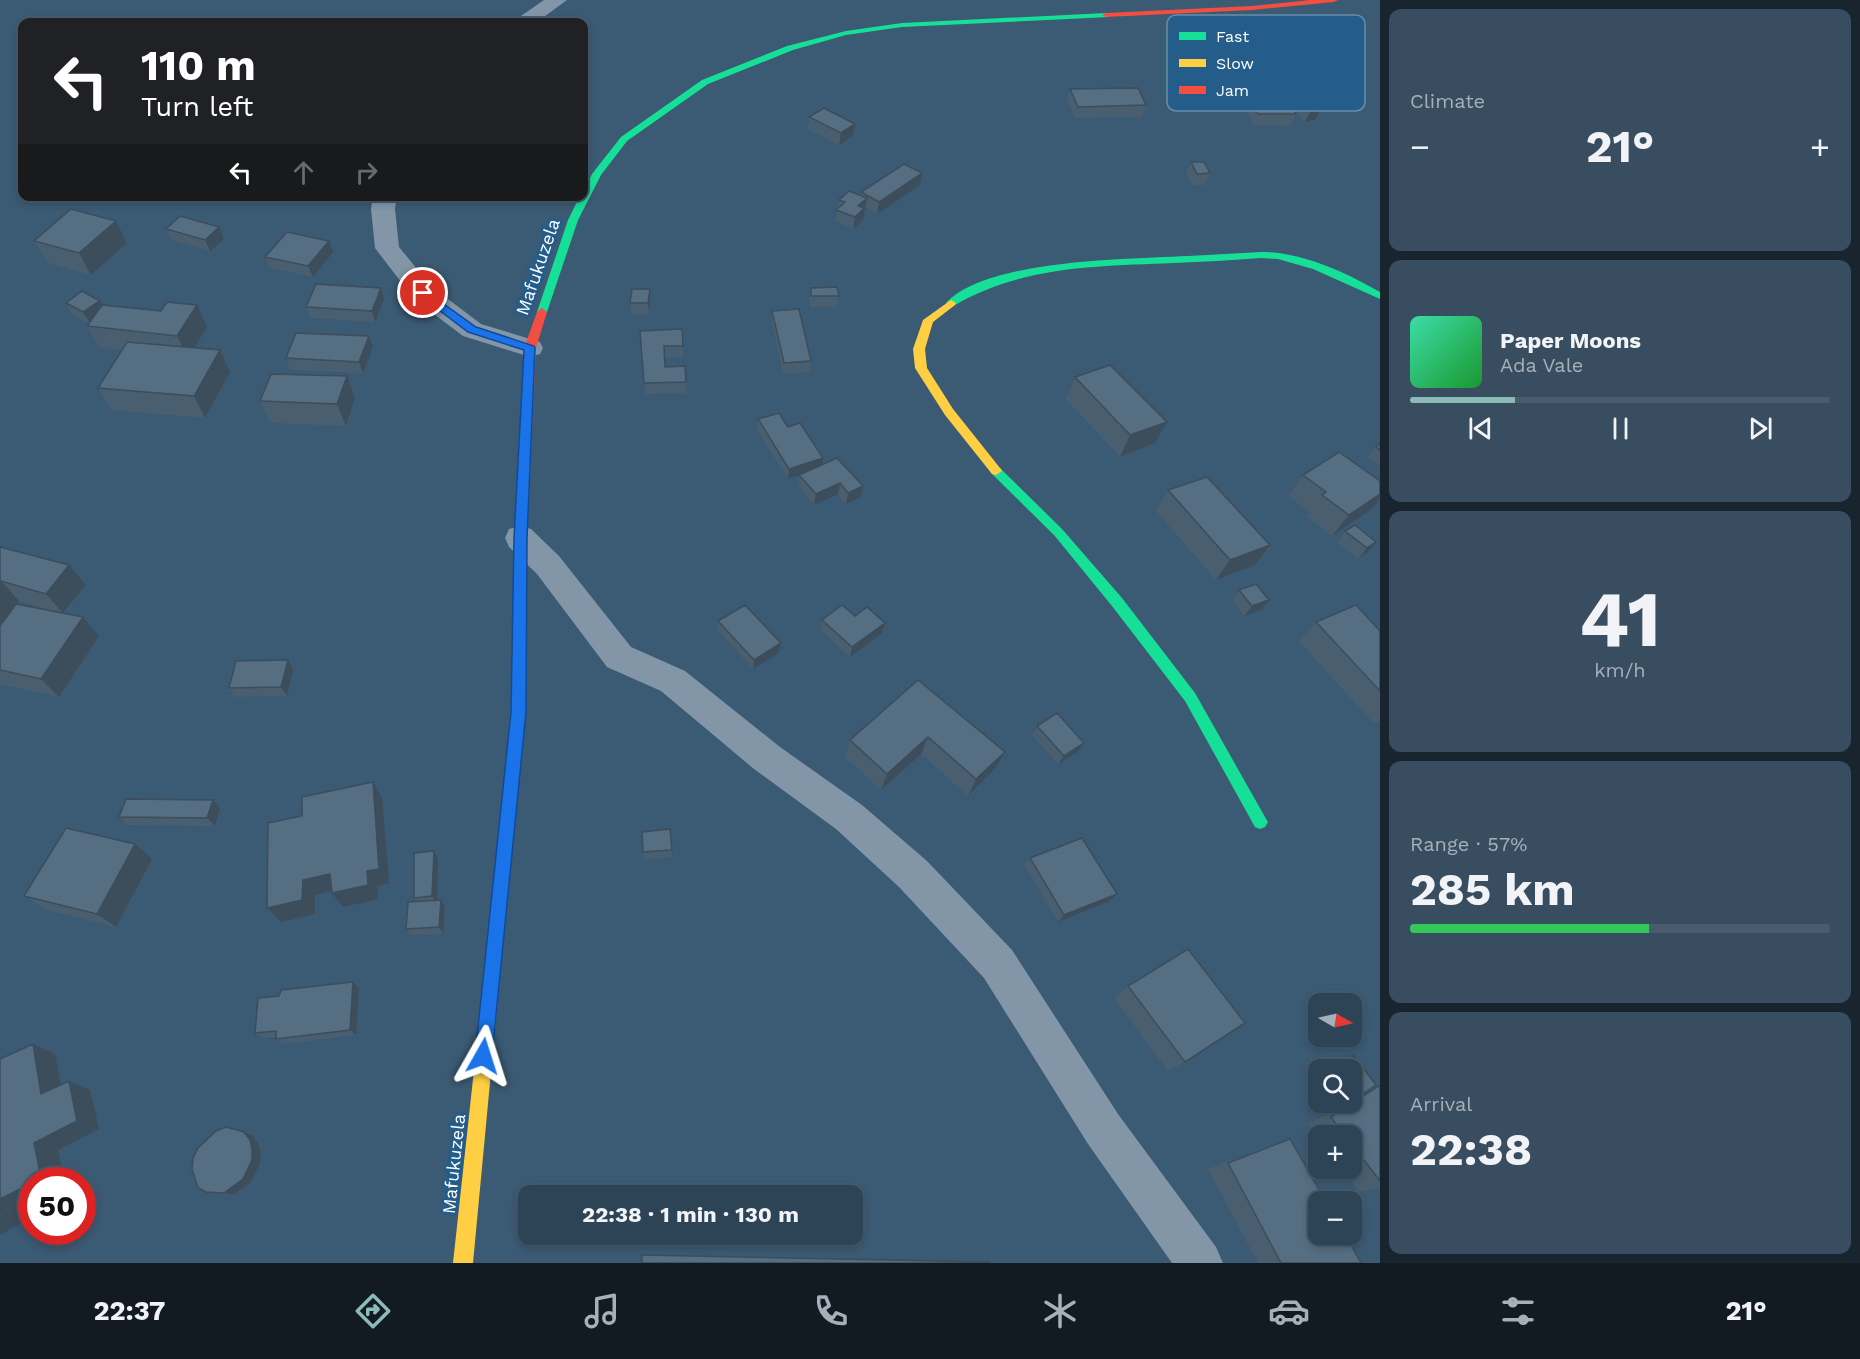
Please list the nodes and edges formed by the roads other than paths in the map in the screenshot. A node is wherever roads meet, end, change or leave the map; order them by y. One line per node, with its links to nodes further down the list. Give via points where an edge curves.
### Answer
1 (557, 0): 3 (street)
2 (1334, 0): 4 (main road, Mafukuzela, via 1252,8 902,24 846,33 790,48 705,82 624,139)
3 (531, 18)
4 (588, 191)
5 (384, 201): 8 (street, via 387,248 423,293 472,330)
6 (583, 201): 8 (main road, Mafukuzela)
7 (1380, 296): 10 (main road, via 1349,279 1277,256 1034,271 958,298 928,321 919,349 921,368 950,412 1005,482 1058,532 1117,602 1190,698)
8 (530, 348): 9 (main road, Mafukuzela)
9 (520, 538): 11 (main road, Mafukuzela, via 518,712); 12 (street, via 548,565 619,657 673,681 767,758 849,818 913,874 990,955 1103,1129)
10 (1260, 822)
11 (462, 1263)
12 (1200, 1263)

